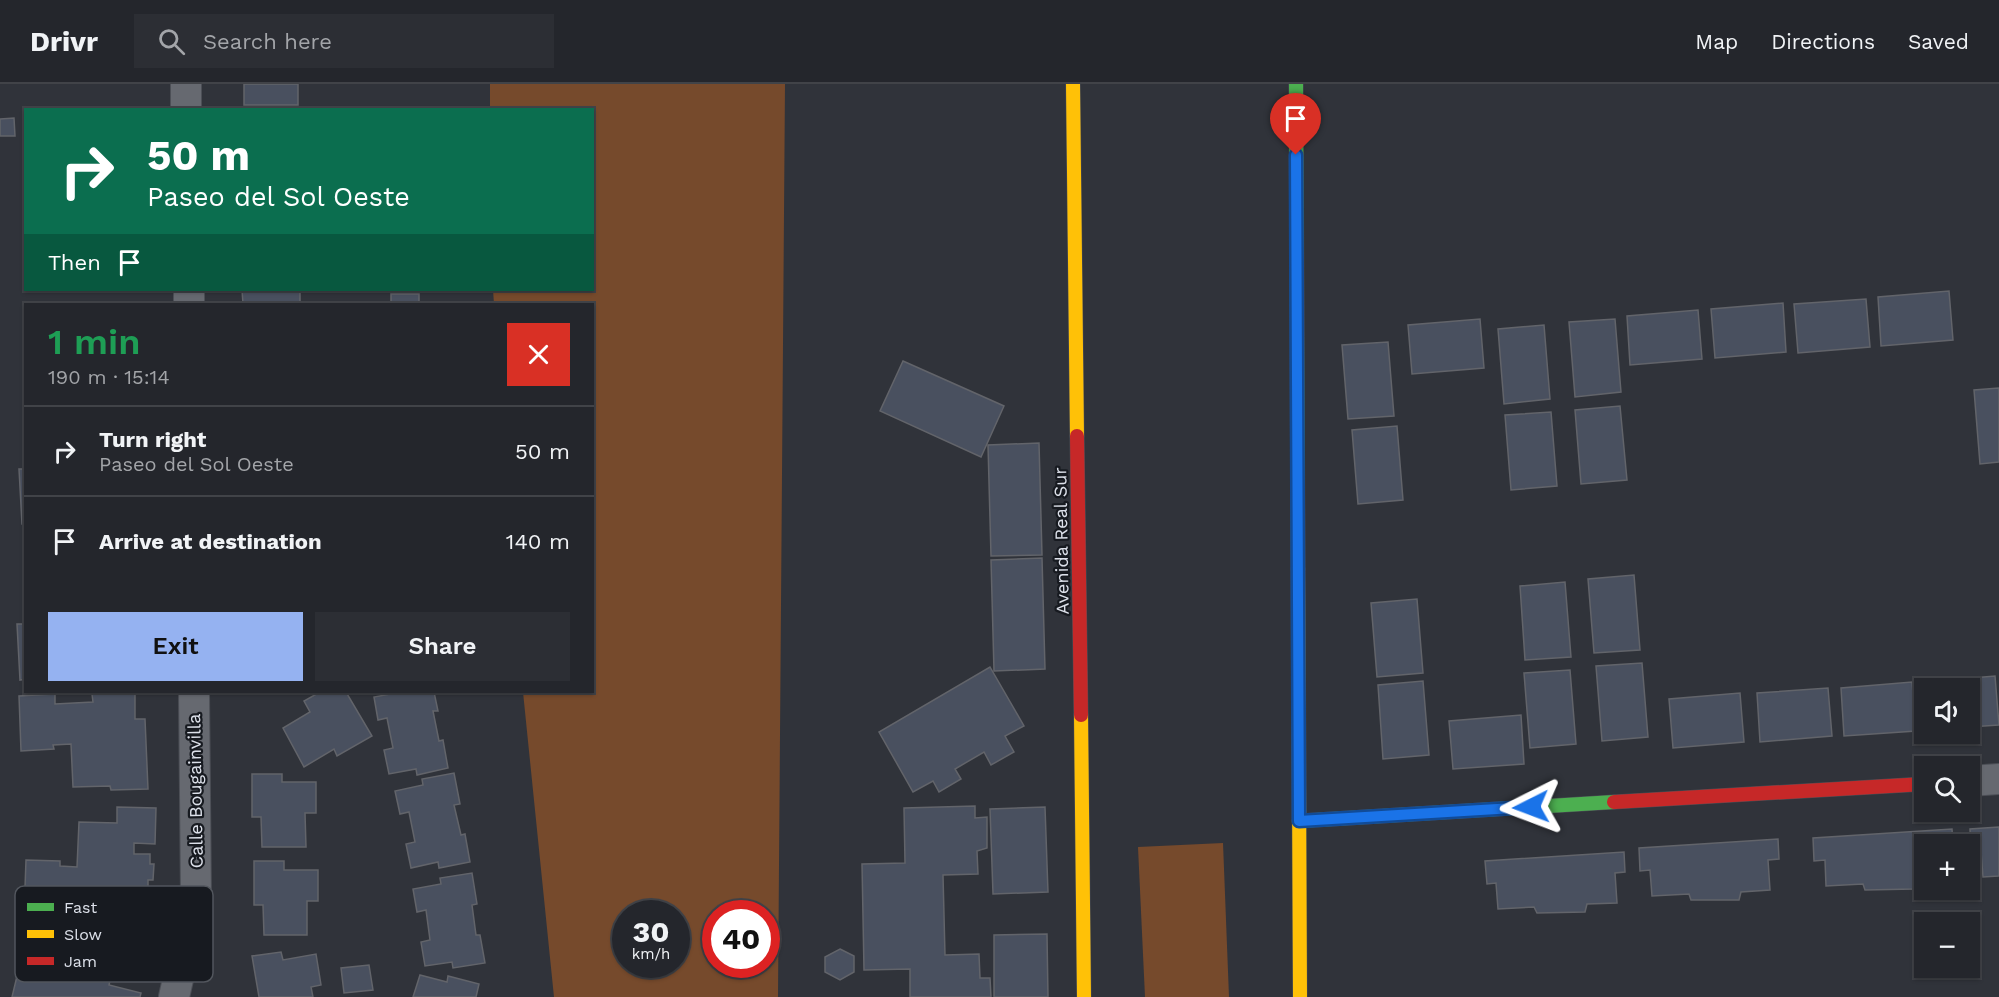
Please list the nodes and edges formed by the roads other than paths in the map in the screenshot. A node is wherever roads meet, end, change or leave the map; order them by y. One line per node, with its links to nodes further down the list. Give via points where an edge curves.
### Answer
1 (186, 84): 4 (street)
2 (1073, 84): 13 (street, Avenida Real Sur)
3 (1296, 84): 9 (street)
4 (186, 108)
5 (194, 693): 10 (street, Calle Bougainvilla)
6 (1999, 779): 7 (street)
7 (1980, 780)
8 (1914, 785): 9 (street)
9 (1299, 821): 14 (street)
10 (196, 886)
11 (177, 982): 12 (street, Calle Bougainvilla)
12 (174, 997)
13 (1084, 997)
14 (1300, 997)

